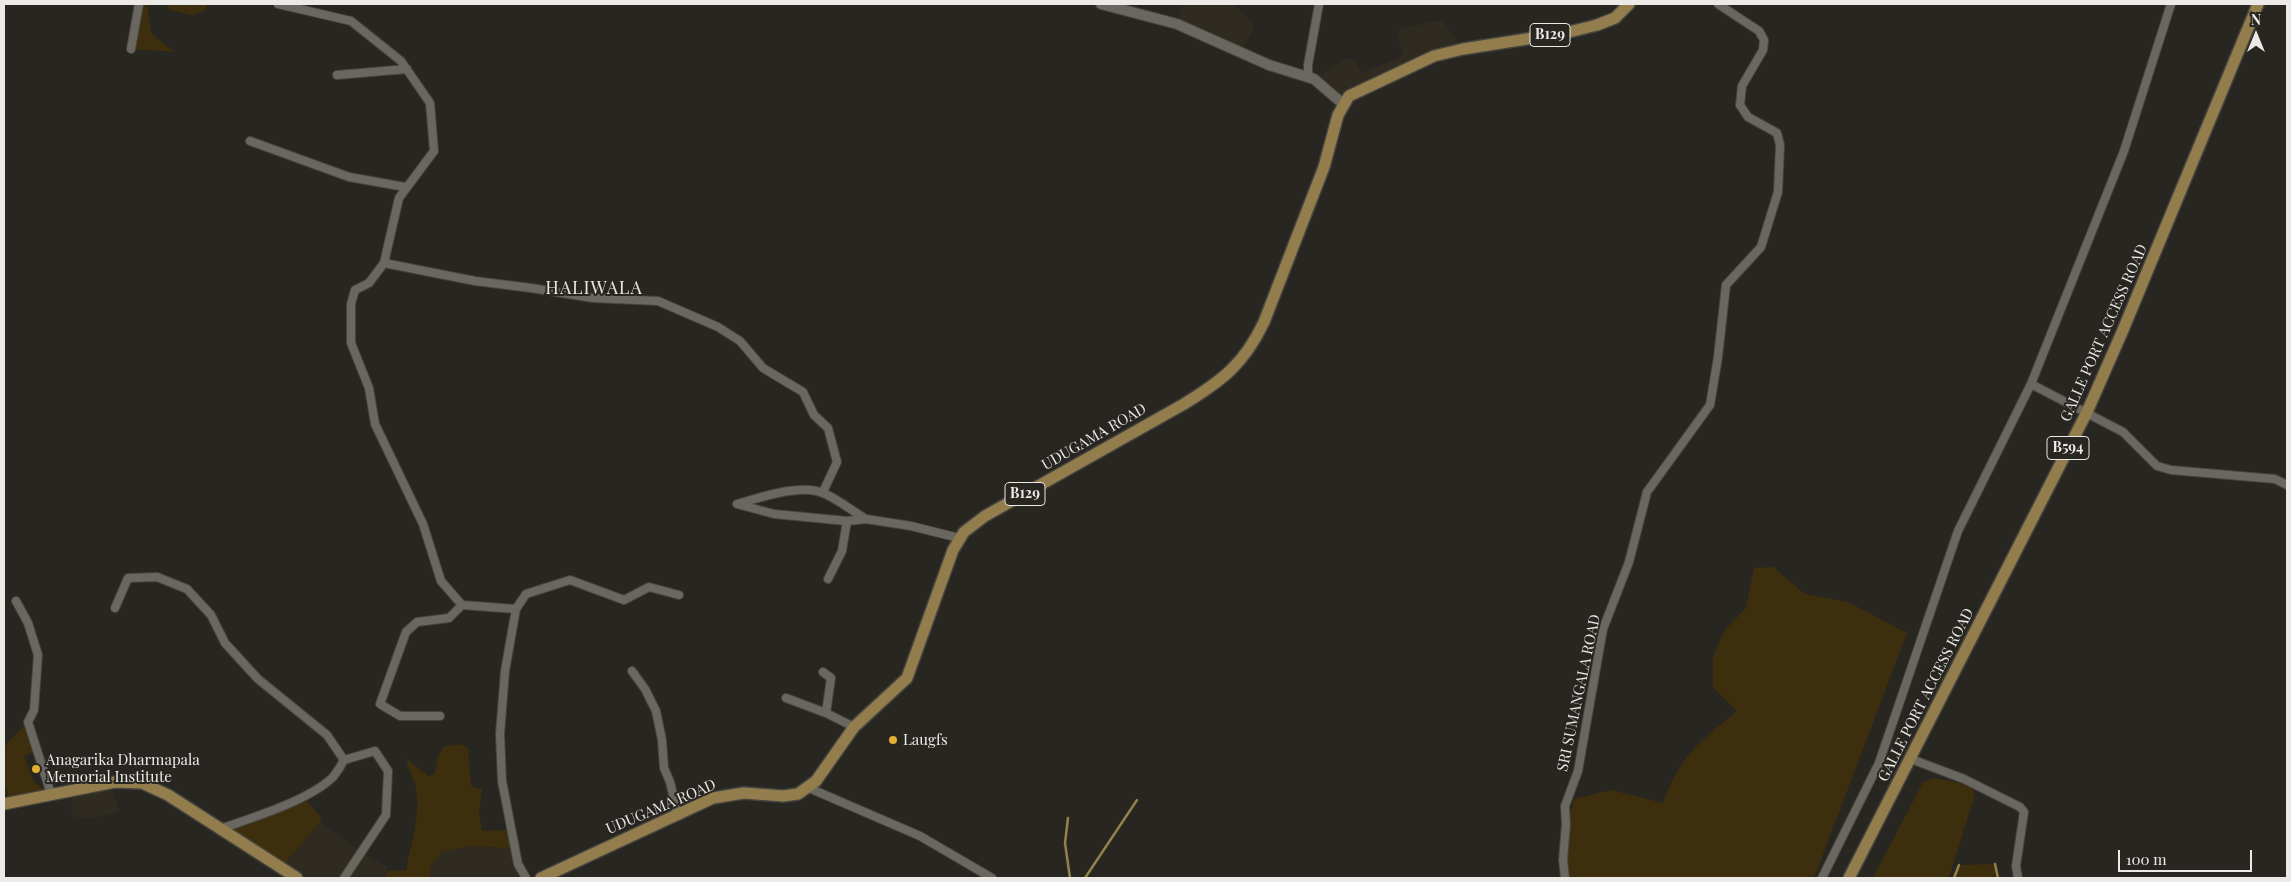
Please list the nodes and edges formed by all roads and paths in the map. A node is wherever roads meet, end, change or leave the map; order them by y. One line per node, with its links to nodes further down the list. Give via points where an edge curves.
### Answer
1 (139, 4): 9 (street)
2 (278, 4): 10 (street, via 351,21)
3 (1102, 4): 12 (main road, via 1177,24 1268,66)
4 (1319, 4): 12 (street, via 1308,65 1308,74)
5 (1629, 4): 13 (main road, B129, via 1615,18 1597,25 1434,56 1364,87)
6 (1718, 4): 48 (street, SRI SUMANGALA ROAD, via 1759,31 1764,40 1763,50 1742,86 1740,105 1748,117 1777,133 1780,146 1778,192 1761,247 1726,285 1710,405 1646,492 1629,562 1604,628 1578,771 1565,806)
7 (2171, 4): 17 (street, via 2124,151)
8 (2258, 4): 18 (main road, GALLE PORT ACCESS ROAD / B594)
9 (131, 49)
10 (407, 69): 11 (street); 15 (street, via 430,103 435,144 434,151 415,179)
11 (337, 75)
12 (1314, 79): 13 (main road)
13 (1343, 104): 23 (main road, UDUGAMA ROAD / B129, via 1324,167 1264,322 1242,360 1215,385 985,516)
14 (250, 141): 15 (street, via 349,177)
15 (405, 187): 16 (street, via 399,198)
16 (384, 263): 20 (street, via 475,281 592,298 658,301 718,328 740,341 763,368 803,392 814,415 828,428 837,462); 27 (street, via 369,283 356,290 351,304 351,343 369,388 375,424 423,524 441,581)
17 (2031, 384): 18 (street); 49 (street, via 1958,531 1879,763)
18 (2087, 412): 19 (street, via 2123,432 2157,466 2274,479); 36 (main road, GALLE PORT ACCESS ROAD / B594)
19 (2287, 485)
20 (822, 492): 21 (street); 22 (street, via 808,489 736,504 774,514)
21 (866, 519): 22 (street); 23 (street)
22 (847, 521): 24 (street, via 842,551)
23 (959, 538): 35 (main road, UDUGAMA ROAD / B129, via 907,678)
24 (828, 578)
25 (680, 595): 29 (street, via 649,587 624,600 570,580 526,594)
26 (16, 601): 39 (street, via 28,623 38,655 34,710 28,722)
27 (462, 605): 29 (street); 34 (street, via 449,618 418,622 406,632 380,704 400,716)
28 (115, 608): 37 (street, via 128,578 157,577 187,589 211,615 225,643 258,679 327,735)
29 (516, 609): 45 (street, via 504,671 501,771 518,864)
30 (632, 671): 41 (street, via 656,711 664,768)
31 (823, 672): 33 (street, via 831,678)
32 (786, 698): 33 (street)
33 (826, 713): 35 (street)
34 (440, 716)
35 (854, 727): 38 (main road, UDUGAMA ROAD / B129, via 822,775)
36 (1911, 759): 50 (main road, GALLE PORT ACCESS ROAD / B594); 51 (street, via 1964,779 2020,807 2024,812 2016,866)
37 (344, 760): 42 (street, via 333,777 303,796); 44 (street, via 375,752 388,772 386,815)
38 (809, 788): 41 (main road, UDUGAMA ROAD / B129, via 784,796 744,793 724,796 706,801); 47 (street, via 920,836)
39 (51, 794): 40 (main road); 42 (main road, via 115,782 142,783 168,795)
40 (4, 804)
41 (678, 816): 46 (main road, UDUGAMA ROAD / B129)
42 (220, 829): 43 (main road)
43 (297, 878)
44 (344, 878)
45 (526, 878)
46 (541, 878)
47 (992, 878)
48 (1565, 878)
49 (1822, 878)
50 (1848, 878)
51 (2018, 878)

